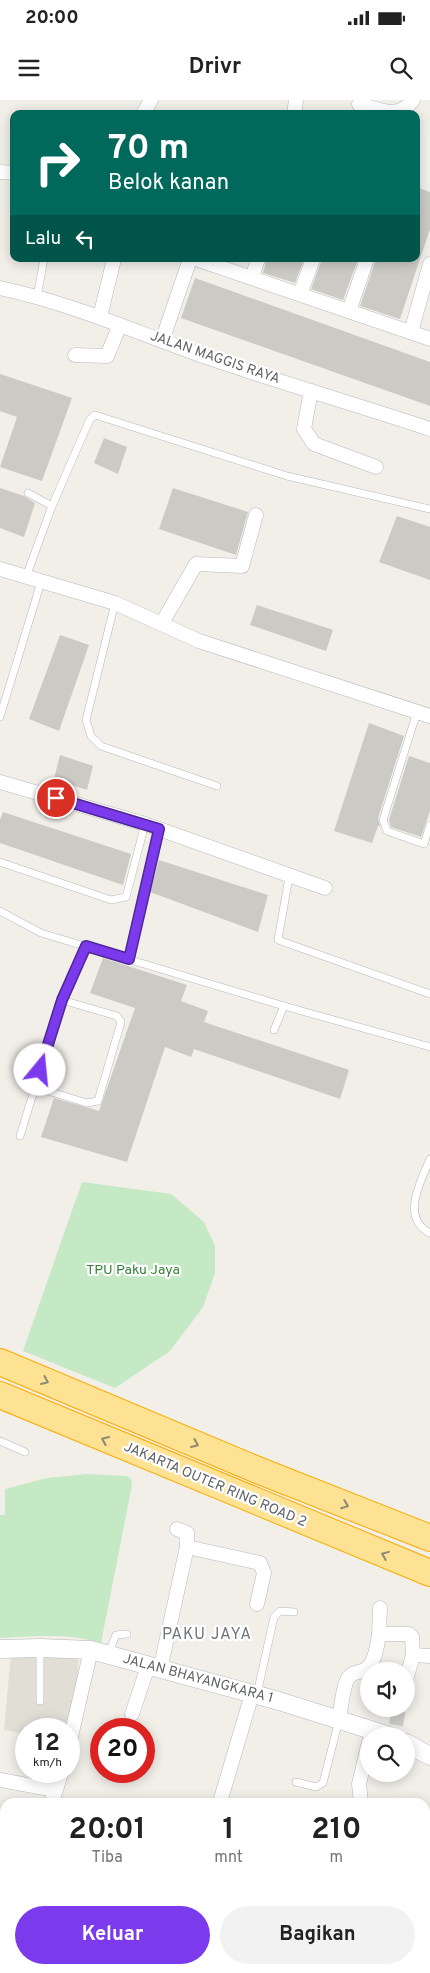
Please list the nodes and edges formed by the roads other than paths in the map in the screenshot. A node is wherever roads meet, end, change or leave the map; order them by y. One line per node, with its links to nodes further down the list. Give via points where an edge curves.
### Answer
1 (413, 100): 4 (street)
2 (359, 104): 3 (street)
3 (378, 110)
4 (403, 110)
5 (43, 262): 16 (lane)
6 (113, 262): 18 (street)
7 (189, 262): 22 (street)
8 (205, 262): 13 (street)
9 (257, 262): 13 (street)
10 (312, 262): 15 (street)
11 (366, 262): 17 (street)
12 (430, 264): 20 (street)
13 (252, 278): 15 (street)
14 (0, 288): 16 (street, JALAN MAGGIS RAYA)
15 (300, 294): 17 (street)
16 (37, 296): 18 (street, JALAN MAGGIS RAYA)
17 (349, 311): 20 (street)
18 (100, 317): 19 (street, JALAN MAGGIS RAYA)
19 (120, 325): 22 (street, JALAN MAGGIS RAYA); 23 (street, via 108,356)
20 (411, 332): 21 (street)
21 (430, 339)
22 (162, 341): 24 (street, JALAN MAGGIS RAYA)
23 (74, 355)
24 (311, 391): 25 (street, JALAN MAGGIS RAYA); 26 (street, via 304,429 314,444)
25 (430, 429)
26 (376, 467)
27 (28, 493): 28 (lane)
28 (52, 506): 29 (lane, via 90,418 96,415 287,476); 32 (lane)
29 (430, 509)
30 (256, 515): 35 (street, via 242,566 196,564)
31 (0, 569): 32 (street)
32 (26, 578): 33 (street)
33 (40, 582): 34 (street); 37 (lane)
34 (115, 603): 35 (street); 39 (lane, via 86,720 91,736 101,746)
35 (162, 623): 36 (street, via 199,641)
36 (424, 714): 43 (lane, via 383,820 387,831)
37 (0, 717)
38 (1, 785): 40 (street)
39 (217, 786)
40 (145, 824): 42 (street); 44 (lane, via 126,897 111,900)
41 (430, 825): 43 (lane)
42 (159, 829): 45 (street); 49 (lane)
43 (427, 845)
44 (0, 862)
45 (289, 877): 46 (street); 50 (lane, via 278,940)
46 (325, 888)
47 (0, 911): 48 (lane, via 41,933)
48 (86, 946): 49 (lane); 51 (lane)
49 (129, 959): 52 (lane)
50 (430, 994)
51 (62, 1000): 55 (lane); 55 (lane, via 117,1016 121,1022 98,1101 87,1103)
52 (284, 1006): 53 (lane); 54 (lane)
53 (274, 1030)
54 (430, 1047)
55 (35, 1087): 56 (lane)
56 (20, 1136)
57 (430, 1159): 58 (lane, via 416,1193 414,1210 424,1230)
58 (430, 1232)
59 (0, 1362): 64 (highway, one-way to 64)
60 (0, 1395): 66 (highway, JAKARTA OUTER RING ROAD 2, one-way to 60)
61 (0, 1441): 62 (lane)
62 (25, 1452)
63 (177, 1530): 65 (street, via 187,1533)
64 (430, 1538)
65 (188, 1547): 67 (street, via 262,1564 264,1572); 79 (street)
66 (430, 1573)
67 (257, 1604)
68 (380, 1608): 71 (street)
69 (294, 1612): 80 (lane, via 280,1611 274,1617)
70 (127, 1634): 75 (lane, via 116,1636)
71 (379, 1634): 76 (street, via 409,1634); 84 (street, via 377,1650 370,1665 348,1677)
72 (40, 1648): 73 (street, JALAN BHAYANGKARA 1); 74 (street, JALAN BHAYANGKARA 1); 81 (lane)
73 (0, 1649)
74 (90, 1650): 75 (street, JALAN BHAYANGKARA 1); 83 (street)
75 (108, 1654): 79 (street, JALAN BHAYANGKARA 1)
76 (413, 1655): 77 (street); 78 (street)
77 (430, 1656)
78 (411, 1662)
79 (154, 1668): 80 (street, JALAN BHAYANGKARA 1); 82 (street)
80 (254, 1695): 84 (street, JALAN BHAYANGKARA 1, via 315,1709); 93 (street)
81 (40, 1701)
82 (132, 1714)
83 (75, 1718)
84 (339, 1720): 85 (street, JALAN BHAYANGKARA 1); 90 (lane, via 322,1783 316,1788)
85 (360, 1731)
86 (415, 1748): 87 (street)
87 (430, 1756)
88 (0, 1780): 92 (street)
89 (360, 1780): 94 (street)
90 (296, 1782)
91 (58, 1783): 92 (street)
92 (53, 1796)
93 (221, 1798)
94 (361, 1798)

